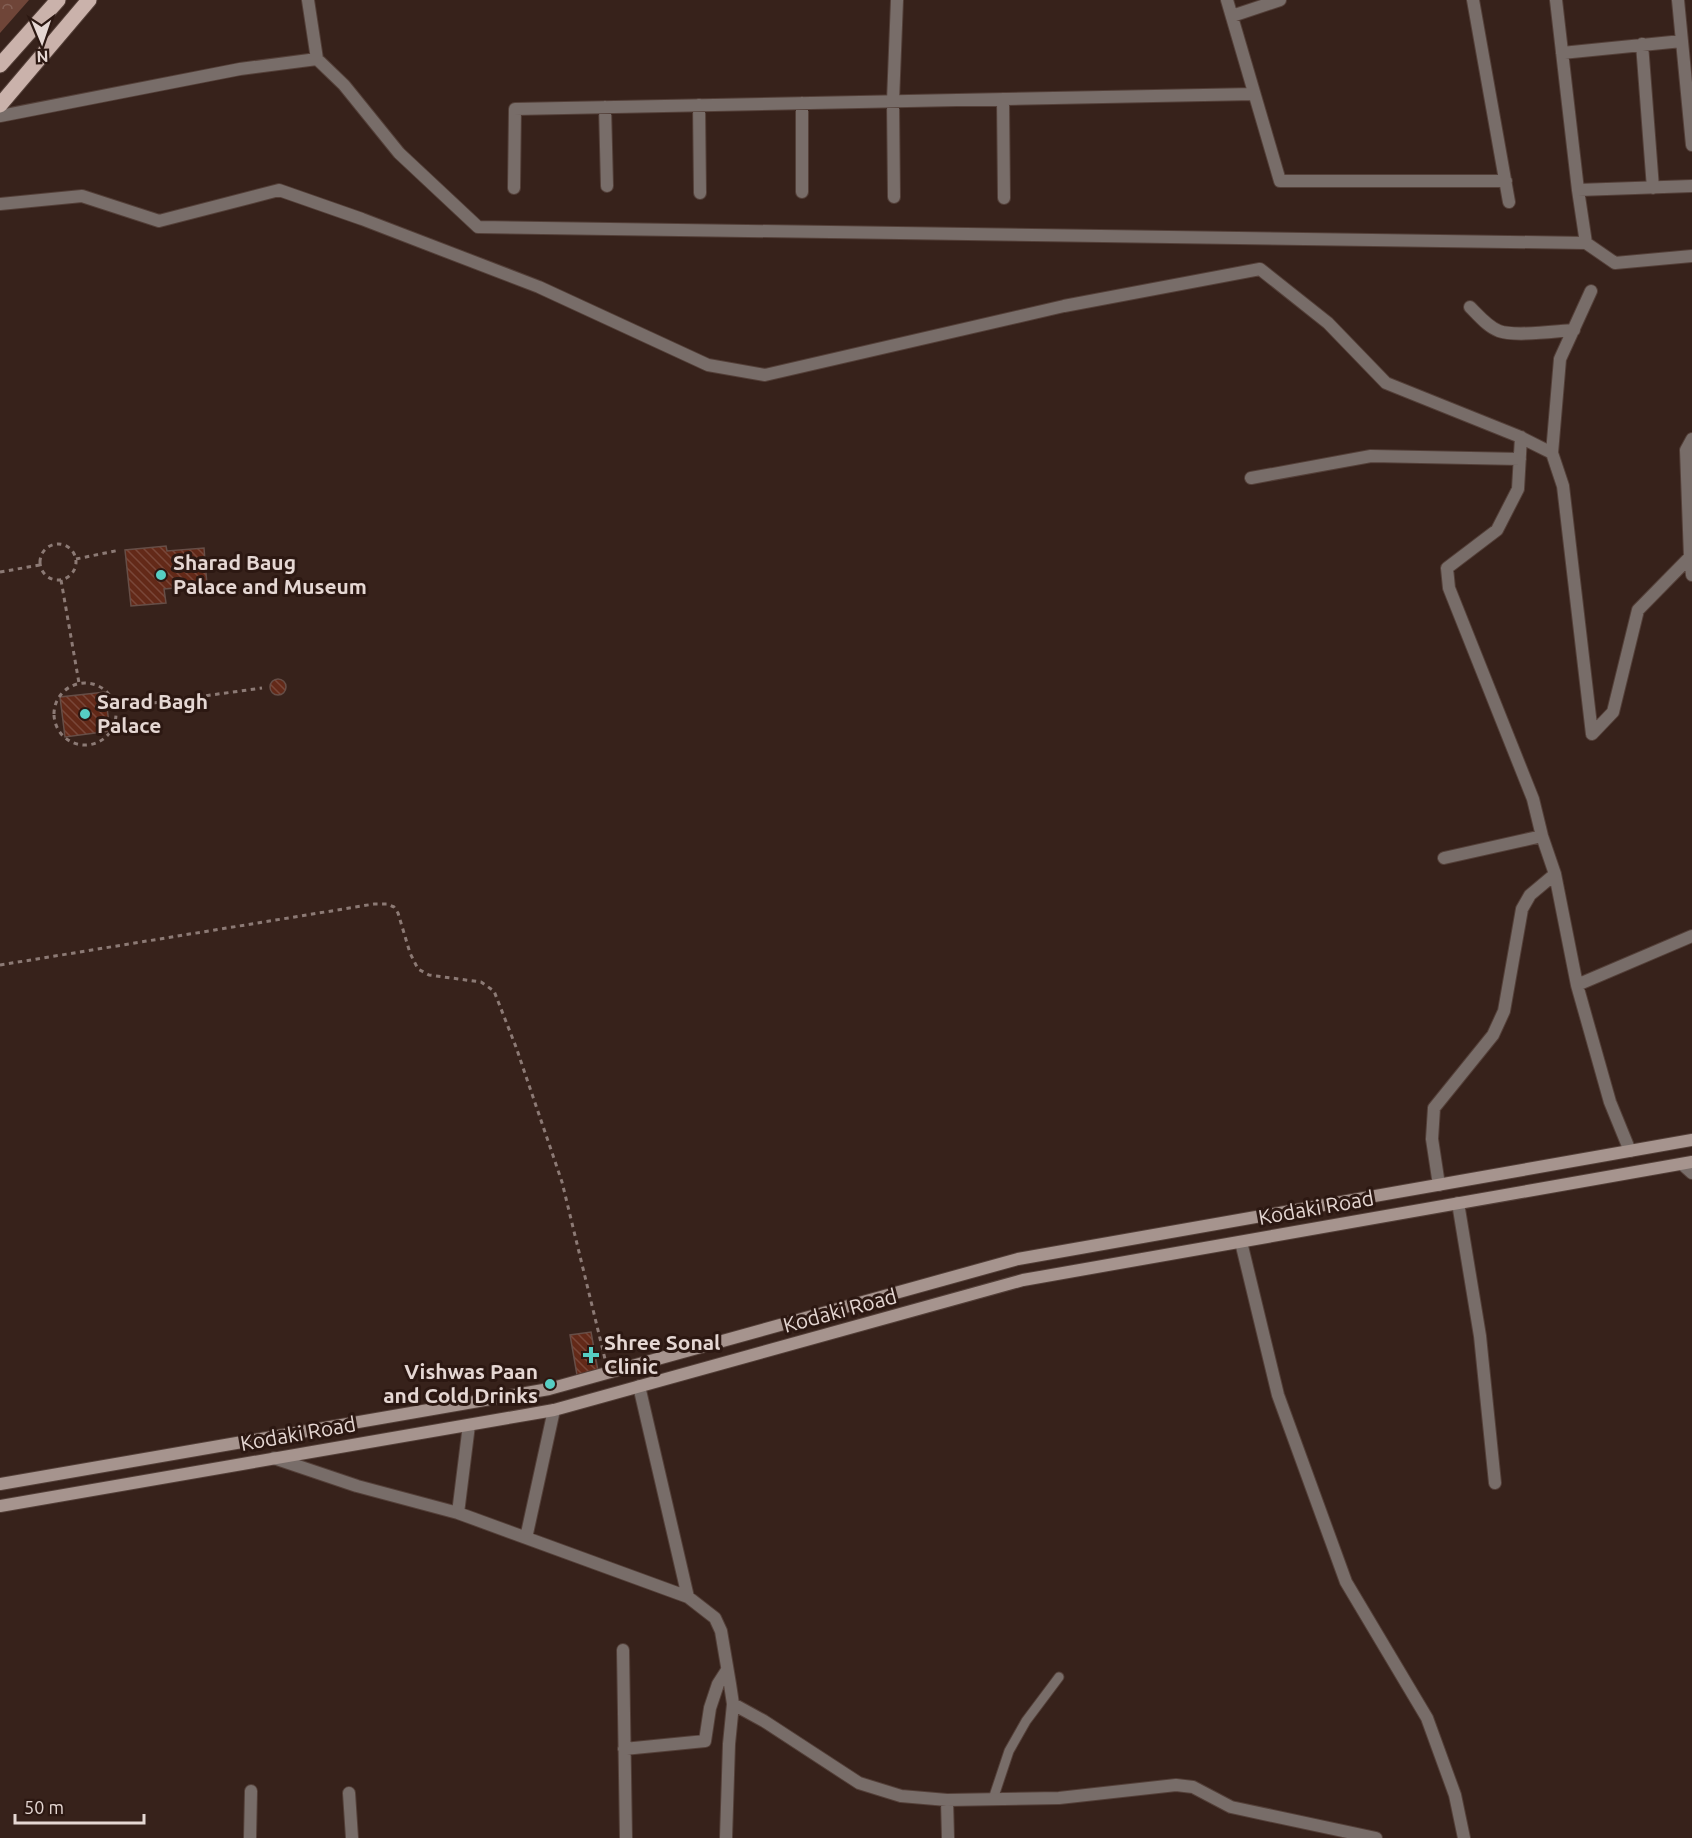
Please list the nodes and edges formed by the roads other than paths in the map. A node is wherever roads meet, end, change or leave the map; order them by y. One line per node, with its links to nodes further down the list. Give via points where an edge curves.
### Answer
1 (58, 0): 15 (main road)
2 (89, 0): 20 (main road)
3 (308, 0): 14 (street)
4 (897, 0): 18 (street)
5 (1227, 0): 10 (street)
6 (1280, 0): 10 (street)
7 (1473, 0): 25 (street)
8 (1556, 0): 13 (street)
9 (1678, 0): 11 (street)
10 (1232, 16): 16 (street)
11 (1682, 41): 12 (street); 24 (street)
12 (1642, 44): 13 (street); 29 (street)
13 (1562, 53): 30 (street)
14 (317, 58): 23 (street, via 240,69); 37 (street, via 399,153 478,227)
15 (0, 65)
16 (1254, 94): 17 (street); 25 (street, via 1280,181)
17 (1004, 99): 18 (street); 34 (street)
18 (893, 101): 19 (street); 33 (street)
19 (802, 103): 21 (street); 31 (street)
20 (0, 105)
21 (699, 105): 22 (street); 32 (street)
22 (605, 107): 26 (street); 28 (street, via 515,109)
23 (0, 116)
24 (1692, 145)
25 (1506, 181): 35 (street)
26 (607, 186)
27 (1692, 186): 29 (street)
28 (514, 188)
29 (1653, 188): 30 (street)
30 (1578, 190): 37 (street)
31 (802, 192)
32 (700, 194)
33 (894, 197)
34 (1004, 198)
35 (1509, 202)
36 (0, 204): 42 (street, via 82,196 159,221 279,190 539,287 708,365 765,375 1064,306 1260,269 1328,323 1386,383)
37 (1586, 243): 38 (street, via 1615,263)
38 (1692, 256)
39 (1591, 291): 41 (street)
40 (1470, 308): 41 (street, via 1500,332)
41 (1574, 330): 44 (street, via 1560,359)
42 (1521, 437): 44 (street); 45 (street)
43 (1692, 439): 47 (street, via 1686,450)
44 (1552, 453): 47 (street, via 1563,486 1592,734 1613,712 1638,610)
45 (1520, 459): 46 (street, via 1371,456); 49 (street, via 1518,489 1497,530 1447,568 1446,576 1533,799)
46 (1251, 478)
47 (1690, 557): 48 (street)
48 (1692, 575)
49 (1542, 836): 50 (street); 51 (street)
50 (1444, 858)
51 (1555, 874): 53 (street); 58 (street, via 1530,895 1522,909 1504,1011 1493,1035 1434,1108 1432,1139)
52 (1692, 936): 53 (street)
53 (1577, 985): 55 (street, via 1610,1102)
54 (1692, 1140): 55 (main road, Kodaki Road)
55 (1630, 1151): 58 (main road, Kodaki Road)
56 (1687, 1163): 57 (street); 59 (main road, Kodaki Road)
57 (1692, 1173)
58 (1439, 1185): 65 (main road, Kodaki Road, via 1018,1259 549,1389)
59 (1458, 1203): 60 (main road, Kodaki Road); 66 (street, via 1480,1336)
60 (1241, 1242): 61 (main road, Kodaki Road, via 1023,1280); 86 (street, via 1278,1395 1346,1582 1427,1718 1455,1795)
61 (639, 1386): 62 (main road, Kodaki Road); 70 (street)
62 (554, 1410): 63 (main road, Kodaki Road); 69 (street)
63 (469, 1425): 64 (main road, Kodaki Road); 68 (street)
64 (274, 1458): 67 (main road, Kodaki Road); 68 (street, via 357,1486)
65 (0, 1484)
66 (1495, 1484)
67 (0, 1506)
68 (458, 1513): 69 (street)
69 (525, 1538): 70 (street)
70 (688, 1597): 72 (street, via 715,1618)
71 (623, 1650): 75 (street)
72 (728, 1670): 74 (street); 75 (street, via 718,1684 710,1708 705,1741)
73 (1059, 1677): 78 (lane, via 1009,1751)
74 (733, 1704): 79 (street, via 860,1783 901,1796); 83 (street)
75 (624, 1749): 82 (street)
76 (250, 1791): 80 (street)
77 (349, 1792): 81 (street)
78 (993, 1799): 79 (street); 85 (street, via 1059,1798 1176,1785 1193,1787 1237,1809)
79 (947, 1800): 84 (street)
80 (250, 1838)
81 (352, 1838)
82 (626, 1838)
83 (726, 1838)
84 (948, 1838)
85 (1376, 1838)
86 (1464, 1838)

